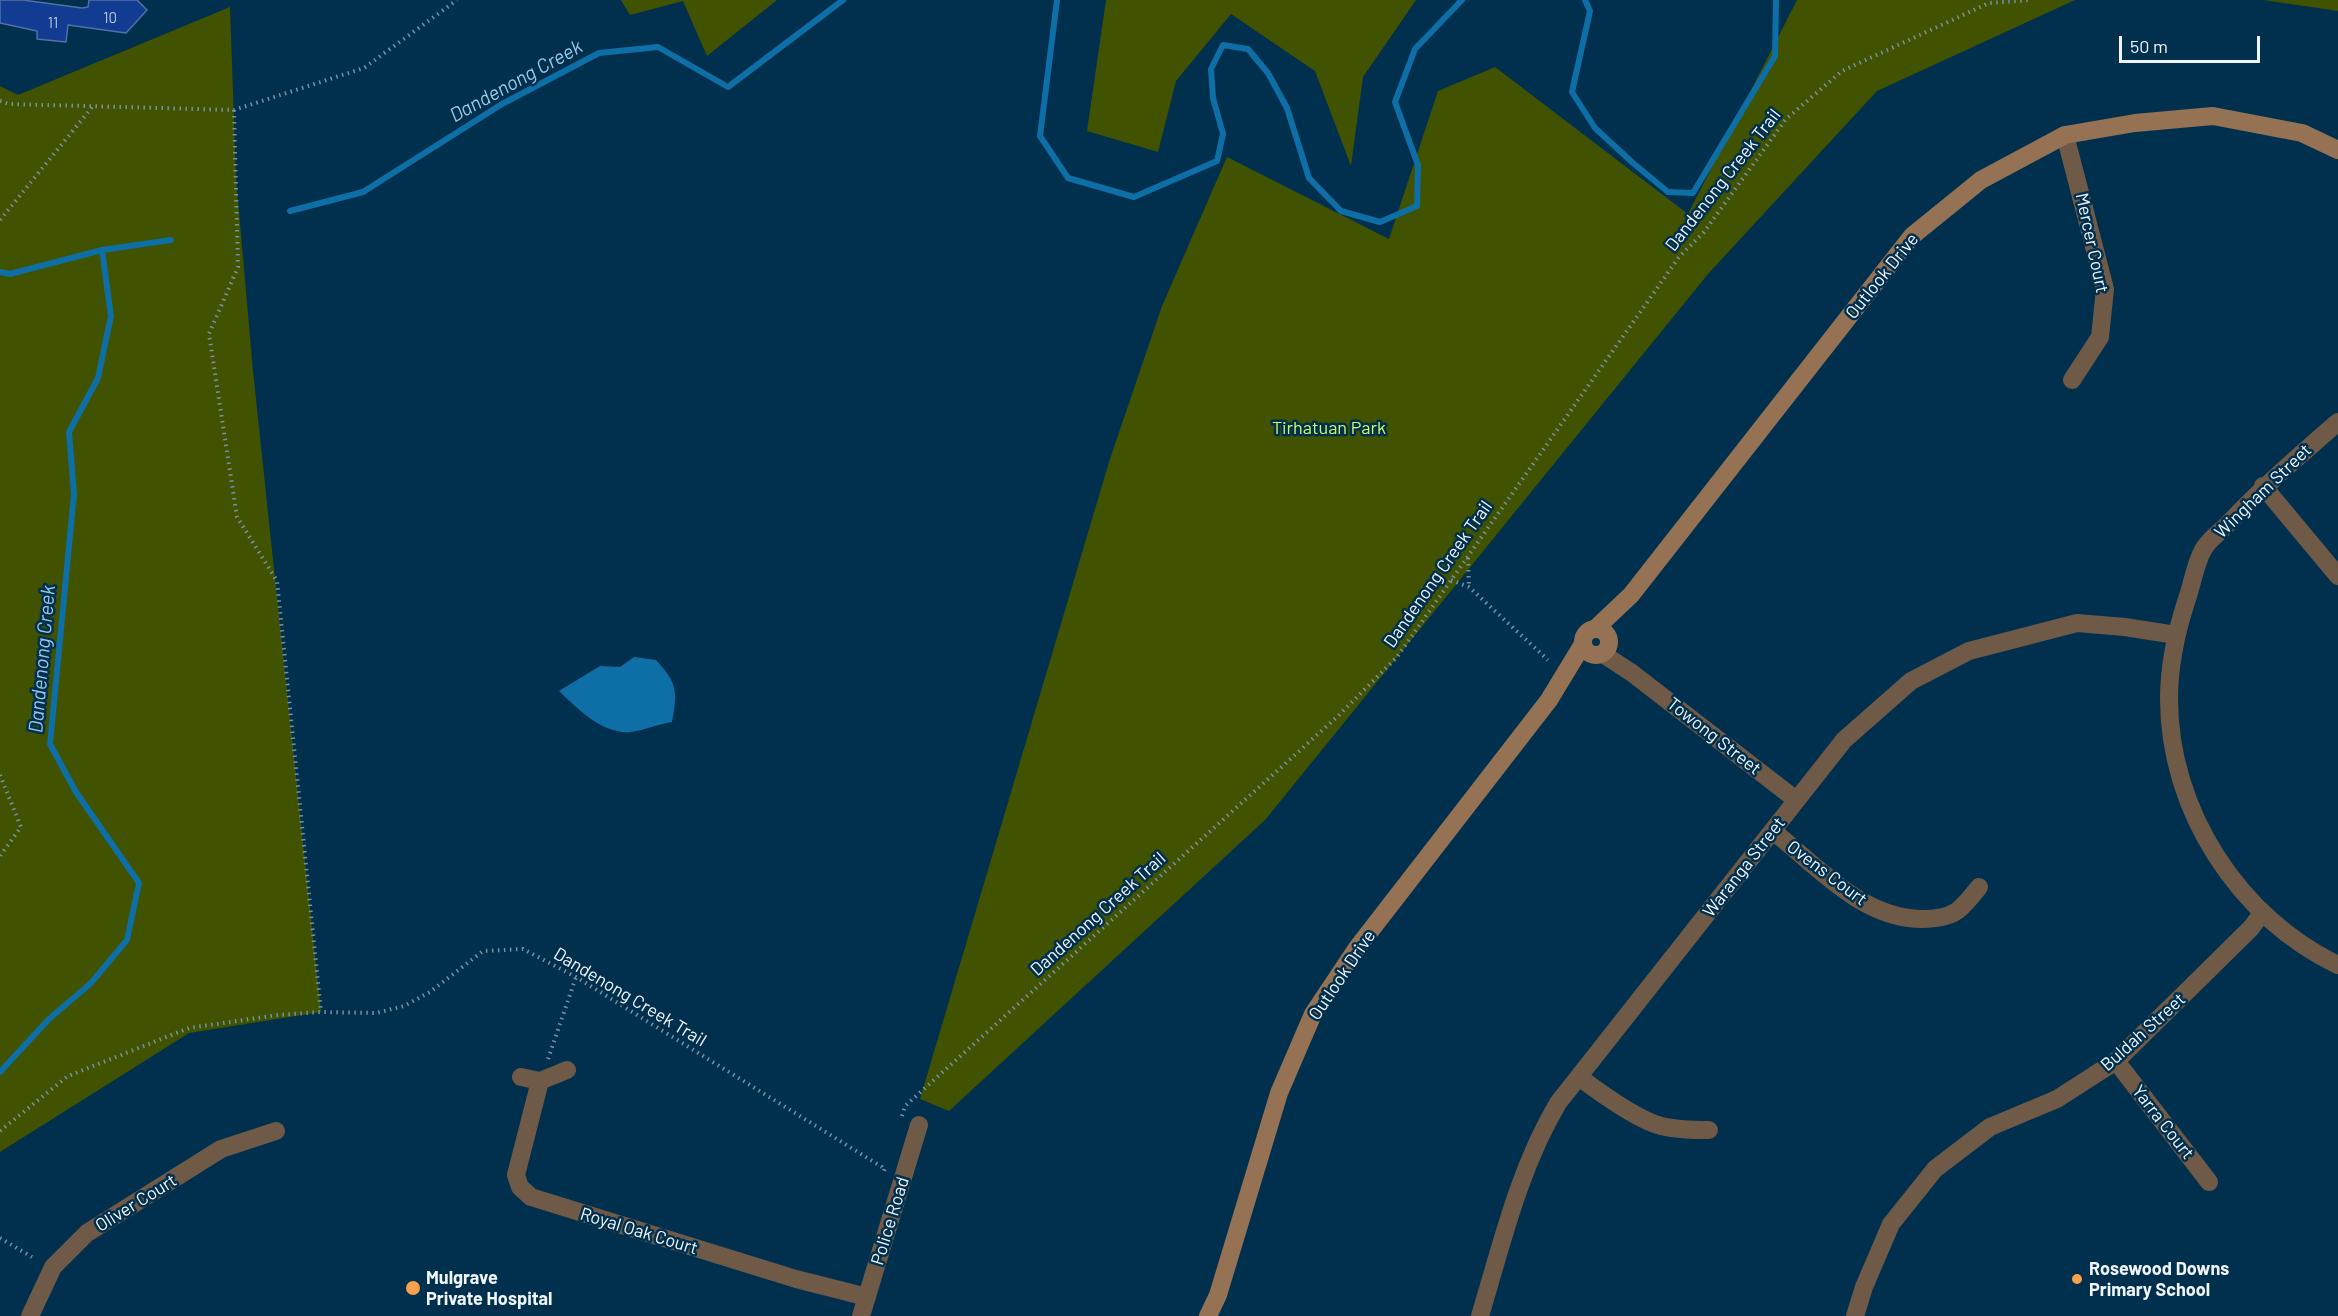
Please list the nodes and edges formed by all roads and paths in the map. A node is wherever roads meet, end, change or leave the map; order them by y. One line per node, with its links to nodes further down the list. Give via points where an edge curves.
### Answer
1 (457, 0): 5 (path, via 364,68)
2 (2031, 0): 12 (path, Dandenong Creek Trail, via 1989,3 1842,71 1786,119 1704,232 1679,257)
3 (0, 101): 4 (path)
4 (94, 105): 5 (path); 8 (path)
5 (234, 110): 31 (path, via 238,267 209,334 237,517 277,581)
6 (2065, 135): 7 (street, Outlook Drive, via 2212,116 2302,133); 9 (street, Mercer Court, via 2105,289 2100,337); 16 (street, Outlook Drive, via 1981,180 1912,236)
7 (2338, 150)
8 (0, 220)
9 (2072, 380)
10 (2338, 422): 11 (street, Wingham Street)
11 (2263, 486): 13 (street); 18 (street, Wingham Street, via 2203,550)
12 (1468, 556): 14 (path, Dandenong Creek Trail); 15 (path)
13 (2338, 576)
14 (1451, 580): 15 (path); 37 (path, Dandenong Creek Trail, via 1397,657 1337,717 905,1106)
15 (1468, 587): 21 (path)
16 (1631, 595): 17 (street, Outlook Drive); 20 (street, Outlook Drive)
17 (1595, 629): 19 (street, via 1586,634); 20 (street, via 1605,632)
18 (2176, 635): 24 (street, Waranga Street, via 2077,623 1969,651 1911,681 1844,740); 28 (street, Wingham Street, via 2169,699 2181,779 2206,839 2234,881)
19 (1583, 644): 20 (street, via 1588,653); 22 (street, Outlook Drive)
20 (1605, 649): 22 (street, Outlook Drive); 24 (street, Towong Street)
21 (1548, 660)
22 (1550, 700): 46 (street, Outlook Drive, via 1357,948 1313,1014 1279,1093)
23 (0, 775): 26 (path, via 21,827)
24 (1795, 799): 25 (street, Waranga Street)
25 (1773, 831): 27 (street, Ovens Court, via 1849,894 1907,919 1930,919 1955,912); 36 (street, Waranga Street)
26 (0, 856)
27 (1979, 887)
28 (2262, 913): 29 (street, Wingham Street, via 2306,948); 32 (street, Buldah Street)
29 (2338, 965)
30 (576, 977): 31 (path, Dandenong Creek Trail, via 523,949 483,951 404,1006 376,1013); 34 (path); 42 (path, Dandenong Creek Trail, via 884,1171)
31 (321, 1012): 39 (path, Dandenong Creek Trail, via 189,1028 68,1076)
32 (2116, 1061): 43 (street, Yarra Court); 53 (street, Buldah Street, via 2057,1099 1990,1127 1935,1169 1891,1224)
33 (567, 1070): 34 (street)
34 (541, 1073): 35 (street); 47 (street, Royal Oak Court, via 516,1176 520,1187 531,1197)
35 (521, 1077)
36 (1580, 1077): 41 (street, via 1659,1125); 52 (street, Waranga Street, via 1558,1103 1530,1157)
37 (901, 1117)
38 (919, 1125): 47 (street, Police Road)
39 (0, 1131)
40 (276, 1131): 48 (street, Oliver Court, via 221,1149 87,1233 53,1267)
41 (1709, 1131)
42 (888, 1160)
43 (2209, 1182)
44 (0, 1238): 45 (path)
45 (32, 1257)
46 (1218, 1295): 50 (street, Outlook Drive); 51 (street, Outlook Drive)
47 (867, 1298): 49 (street, Police Road)
48 (30, 1316)
49 (861, 1316)
50 (1208, 1316)
51 (1215, 1316)
52 (1480, 1316)
53 (1855, 1316)

